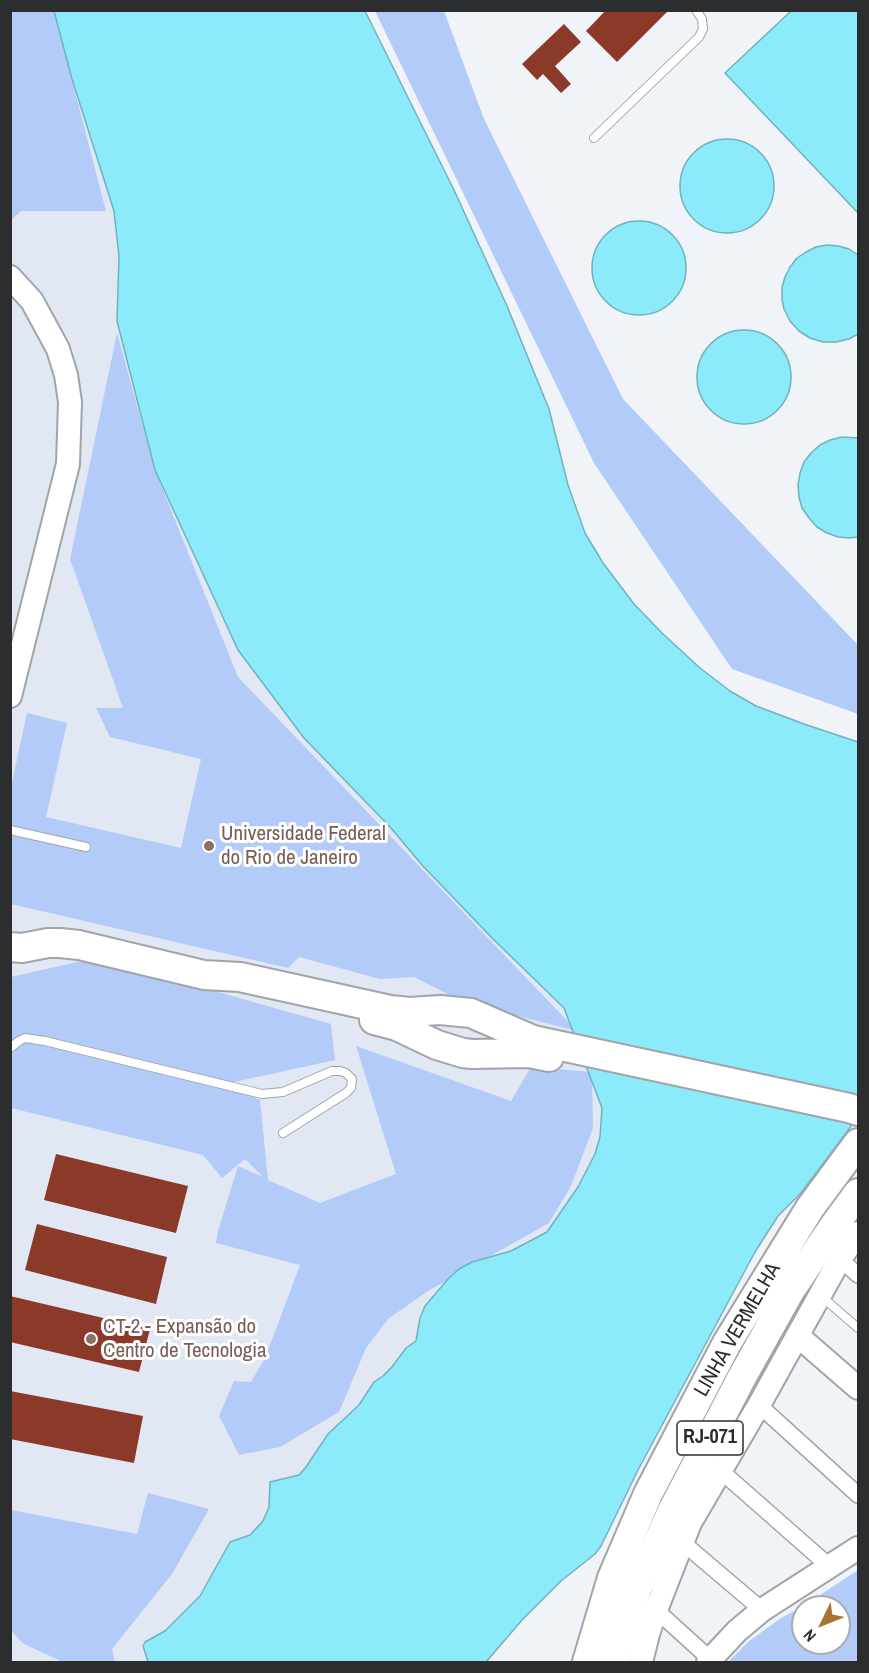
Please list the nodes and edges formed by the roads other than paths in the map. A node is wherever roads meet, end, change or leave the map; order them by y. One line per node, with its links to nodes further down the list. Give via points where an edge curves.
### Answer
1 (696, 10): 2 (lane, via 703,29 693,45)
2 (594, 138)
3 (10, 278): 4 (street, via 32,301 58,349 70,402 68,464 17,654)
4 (10, 696)
5 (10, 830): 6 (lane)
6 (86, 847)
7 (14, 951): 8 (highway, via 48,943 79,945 204,975 240,977)
8 (321, 1002): 10 (highway, via 401,1011 471,1013 533,1040); 11 (highway, via 463,1053 542,1055)
9 (10, 1048): 12 (lane, via 25,1038 45,1041 262,1094 295,1089 332,1071 346,1073 352,1079 346,1093)
10 (858, 1111)
11 (858, 1122)
12 (283, 1133)
13 (858, 1143): 24 (highway, LINHA VERMELHA / RJ-071, via 810,1208 727,1343)
14 (858, 1193): 15 (highway, LINHA VERMELHA / RJ-071)
15 (846, 1230): 16 (street); 34 (highway, LINHA VERMELHA / RJ-071, via 790,1292 747,1367 672,1511 637,1589)
16 (840, 1259): 17 (street); 18 (street)
17 (858, 1275)
18 (821, 1295): 19 (lane); 20 (street)
19 (858, 1328)
20 (798, 1336): 21 (street); 22 (street)
21 (858, 1388)
22 (759, 1406): 23 (street); 25 (street)
23 (721, 1471): 26 (street); 28 (street)
24 (648, 1494): 32 (highway, via 600,1578); 33 (highway, LINHA VERMELHA / RJ-071, via 612,1578)
25 (858, 1495)
26 (682, 1542): 29 (street); 30 (street)
27 (858, 1548): 28 (street)
28 (830, 1567): 30 (street)
29 (656, 1610): 31 (street); 35 (street)
30 (762, 1610): 31 (street)
31 (709, 1661)
32 (566, 1662)
33 (587, 1662)
34 (615, 1662)
35 (641, 1662)

